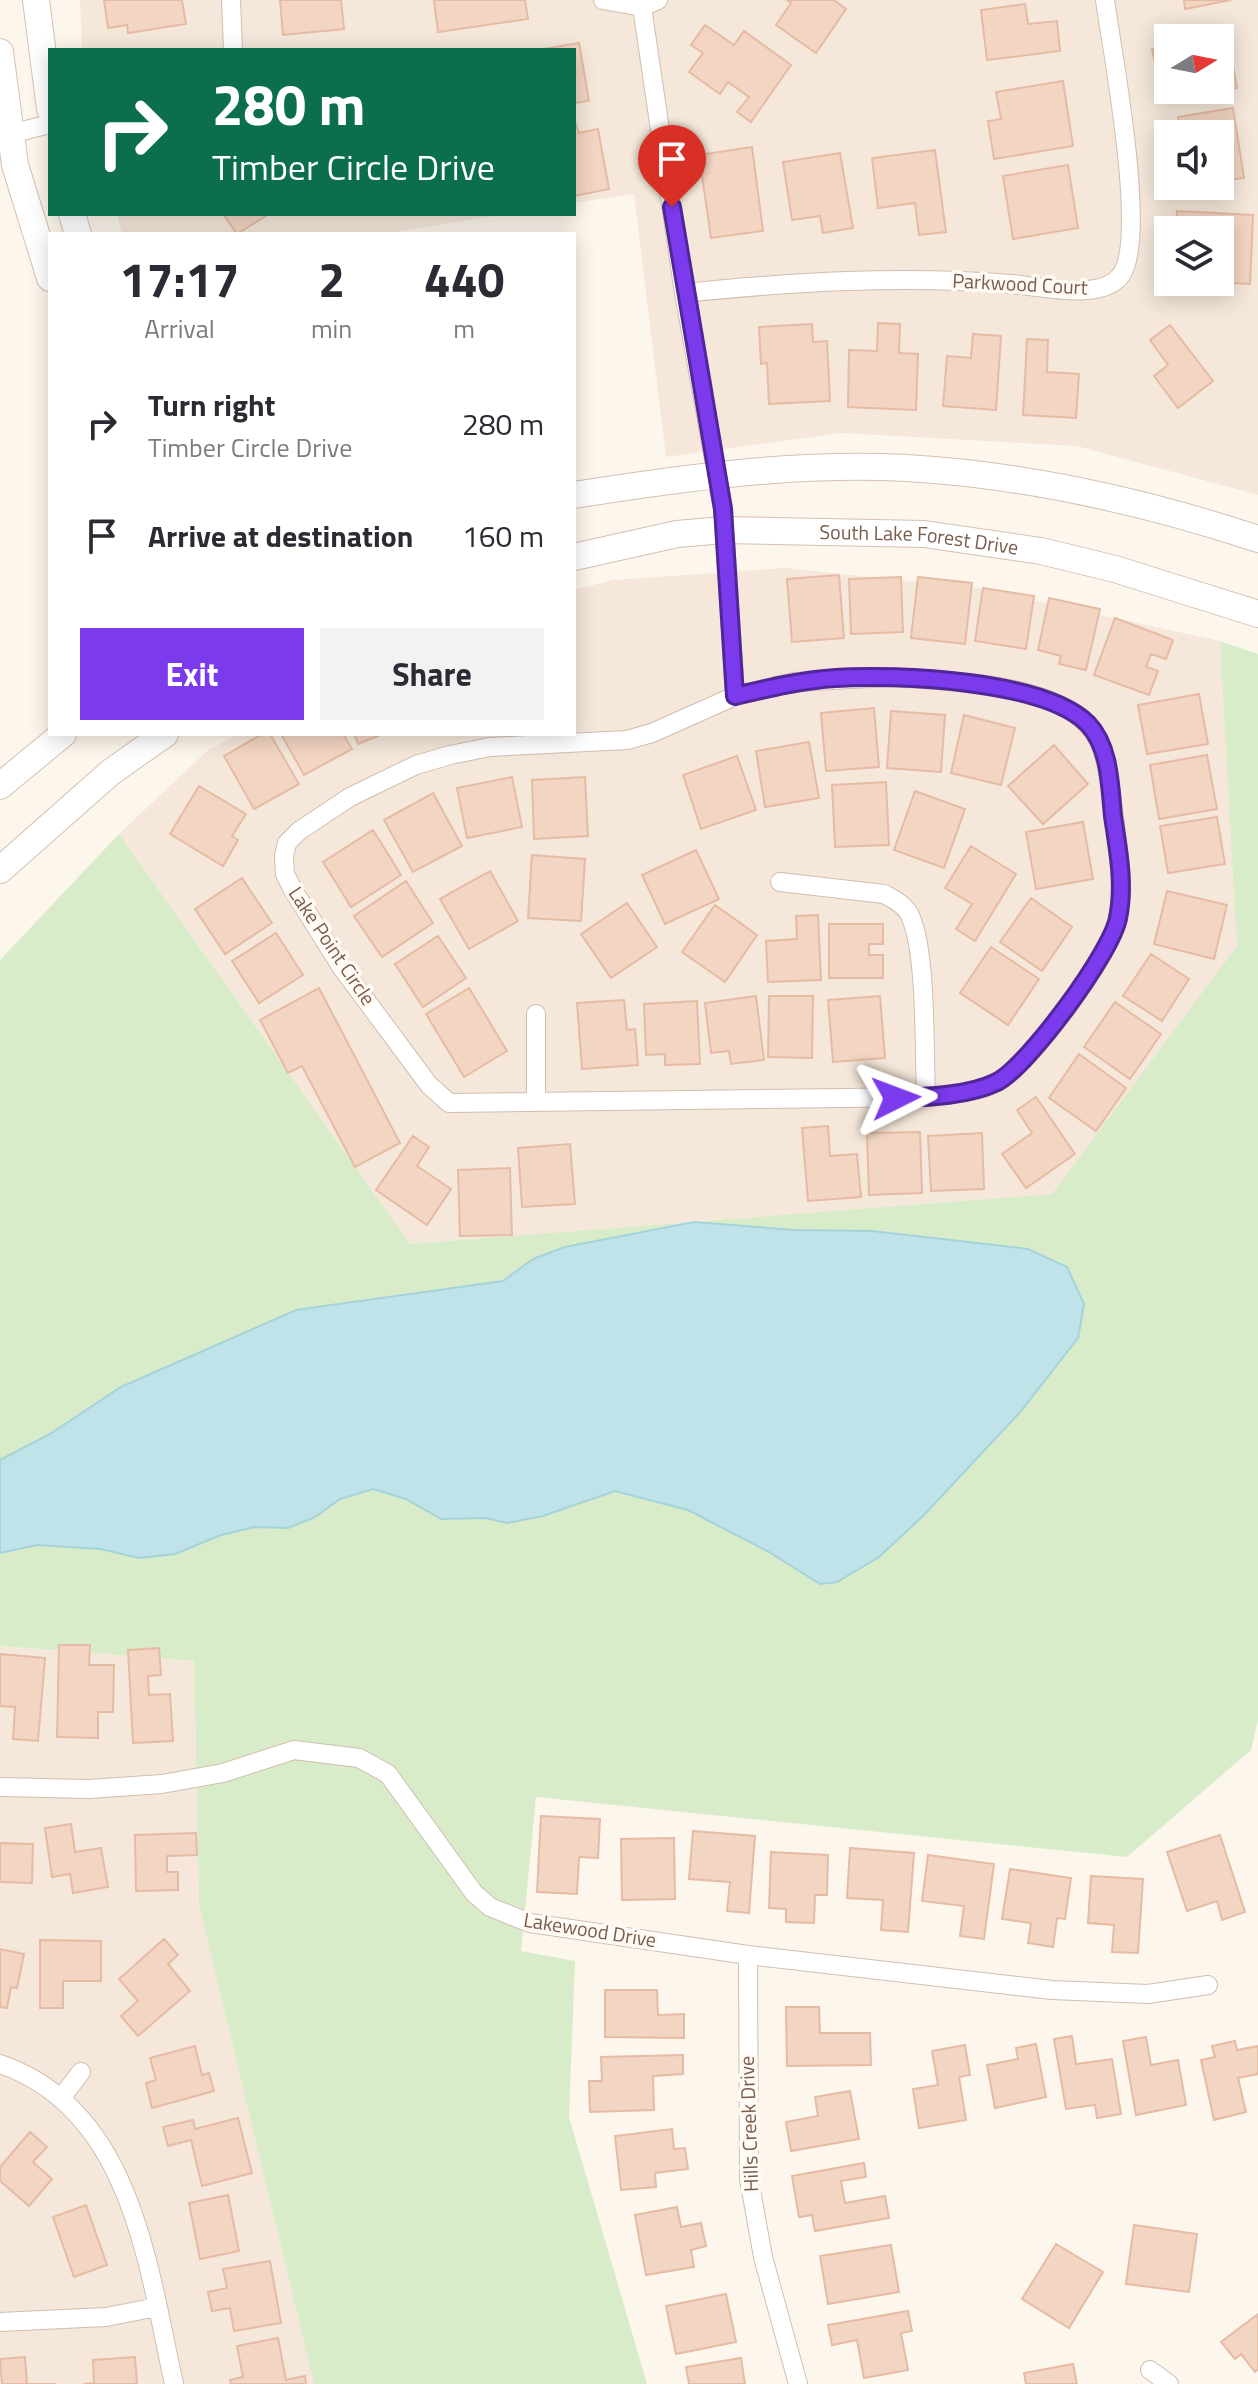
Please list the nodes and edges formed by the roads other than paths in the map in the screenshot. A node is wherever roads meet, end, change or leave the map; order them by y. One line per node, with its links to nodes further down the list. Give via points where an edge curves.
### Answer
1 (36, 0): 8 (main road)
2 (231, 0): 6 (street)
3 (603, 0): 5 (street)
4 (1105, 0): 12 (street, Parkwood Court, via 1132,210 1128,261 1112,283 1081,291 892,279 796,281)
5 (650, 3): 12 (street)
6 (233, 48)
7 (0, 52): 10 (main road)
8 (48, 93)
9 (48, 124): 10 (street)
10 (5, 135): 11 (main road)
11 (48, 272)
12 (684, 293): 13 (street)
13 (716, 475): 14 (main road); 15 (street); 16 (main road, via 872,468 961,473 1157,510)
14 (576, 495)
15 (724, 530): 17 (main road, South Lake Forest Drive, via 677,534); 18 (main road, South Lake Forest Drive, via 973,539 1115,569); 19 (street)
16 (1258, 539)
17 (576, 557)
18 (1258, 614)
19 (735, 696): 26 (street, Lake Point Circle, via 836,678 966,683 1050,700 1078,716 1097,736 1121,870 1114,933 1088,977 1003,1078); 27 (street, Lake Point Circle, via 627,740 490,747 416,765 325,812 287,843 285,874 310,920 438,1096 462,1106)
20 (61, 736): 22 (main road)
21 (162, 736): 23 (main road, via 111,772)
22 (0, 786)
23 (0, 870)
24 (780, 882): 26 (street, via 884,894 911,916 919,951)
25 (536, 1014): 27 (street)
26 (926, 1097): 27 (street, Lake Point Circle)
27 (536, 1101)
28 (0, 1787): 29 (street, Lakewood Drive, via 122,1788 207,1777 294,1750 343,1754 388,1774 459,1876 490,1907 566,1930)
29 (748, 1955): 30 (street, Lakewood Drive, via 1052,1990 1148,1994); 38 (street, Hills Creek Drive, via 749,2179 763,2257)
30 (1208, 1985)
31 (0, 2064): 33 (street)
32 (81, 2072): 33 (street)
33 (61, 2098): 34 (street, via 80,2115 114,2165)
34 (157, 2307): 35 (street, via 106,2317); 37 (street)
35 (0, 2322)
36 (1150, 2370): 39 (street)
37 (174, 2384)
38 (798, 2384)
39 (1169, 2384)

